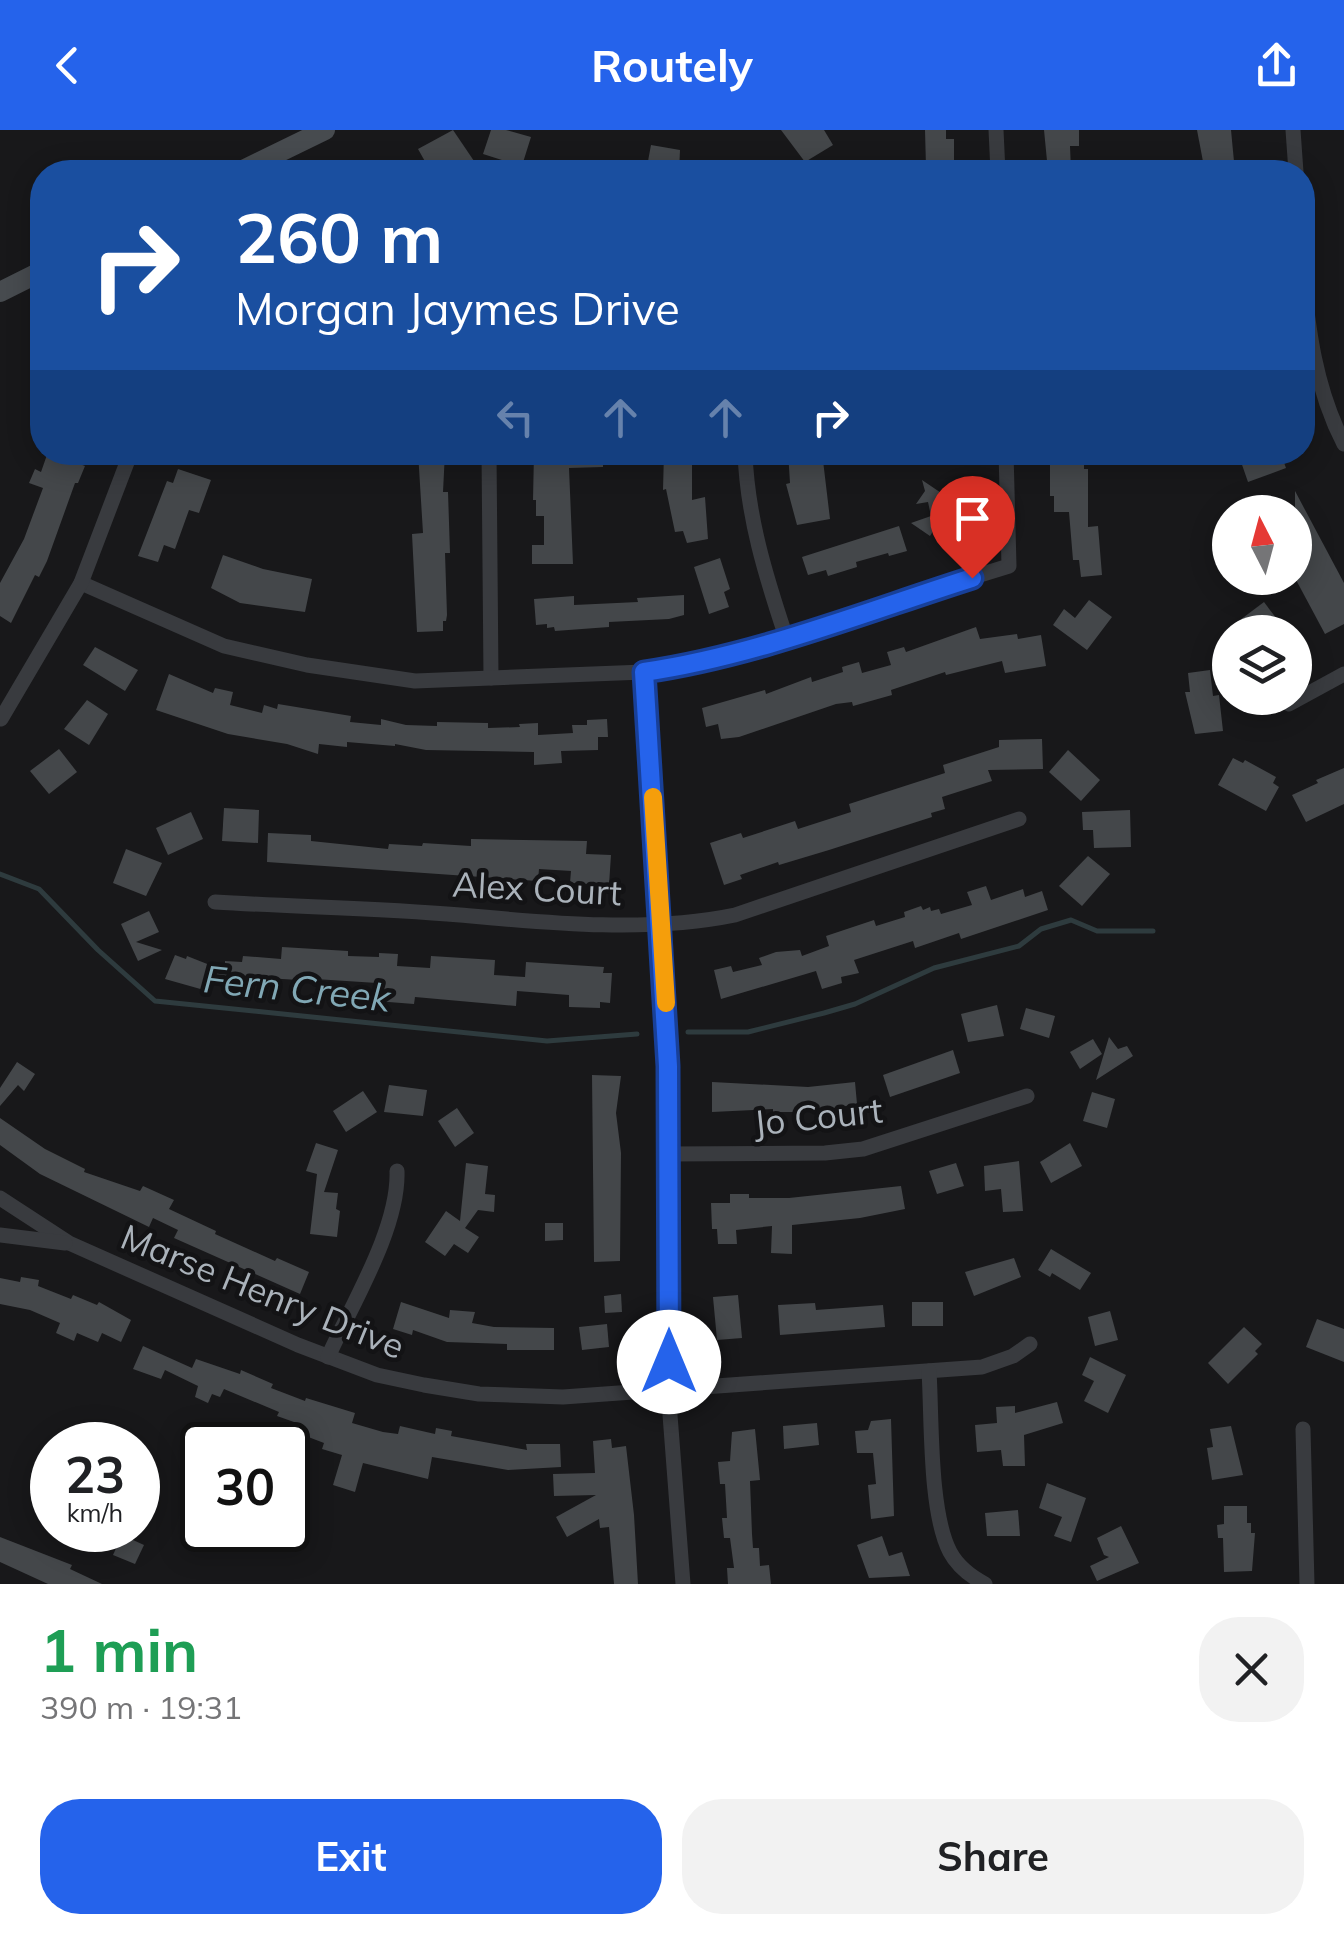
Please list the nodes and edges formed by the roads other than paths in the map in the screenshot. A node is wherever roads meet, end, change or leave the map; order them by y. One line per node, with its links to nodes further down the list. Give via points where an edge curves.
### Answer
1 (325, 130): 4 (main road)
2 (996, 130): 5 (street)
3 (1293, 130): 6 (street)
4 (264, 160)
5 (997, 160)
6 (1295, 160)
7 (30, 277): 8 (main road)
8 (0, 292)
9 (1315, 366): 10 (street)
10 (1344, 444)
11 (126, 465): 15 (street)
12 (489, 465): 19 (street)
13 (747, 465): 16 (street, via 755,529)
14 (1006, 465): 16 (street, via 1009,566)
15 (81, 583): 19 (street, via 224,646 415,680); 21 (street)
16 (786, 637): 17 (street)
17 (644, 672): 19 (street); 24 (street)
18 (1344, 674): 20 (street)
19 (491, 678)
20 (1312, 691)
21 (2, 719)
22 (1019, 819): 24 (street, Alex Court, via 735,915)
23 (215, 902): 24 (street, Alex Court)
24 (662, 924): 26 (street)
25 (1026, 1096): 26 (street, Jo Court, via 863,1148)
26 (669, 1154): 34 (street)
27 (397, 1171): 32 (street, via 398,1190 379,1246)
28 (0, 1198): 30 (street, Marse Henry Drive)
29 (0, 1235): 30 (street, Marse Henry Drive)
30 (69, 1244): 32 (street, Marse Henry Drive)
31 (1030, 1344): 33 (street, Marse Henry Drive, via 982,1367)
32 (328, 1356): 34 (street, Marse Henry Drive, via 377,1374 479,1394 563,1397)
33 (929, 1371): 34 (street, Marse Henry Drive); 37 (street, via 944,1537 956,1562)
34 (671, 1389): 36 (street)
35 (1303, 1429): 38 (street)
36 (682, 1584)
37 (985, 1584)
38 (1307, 1584)

